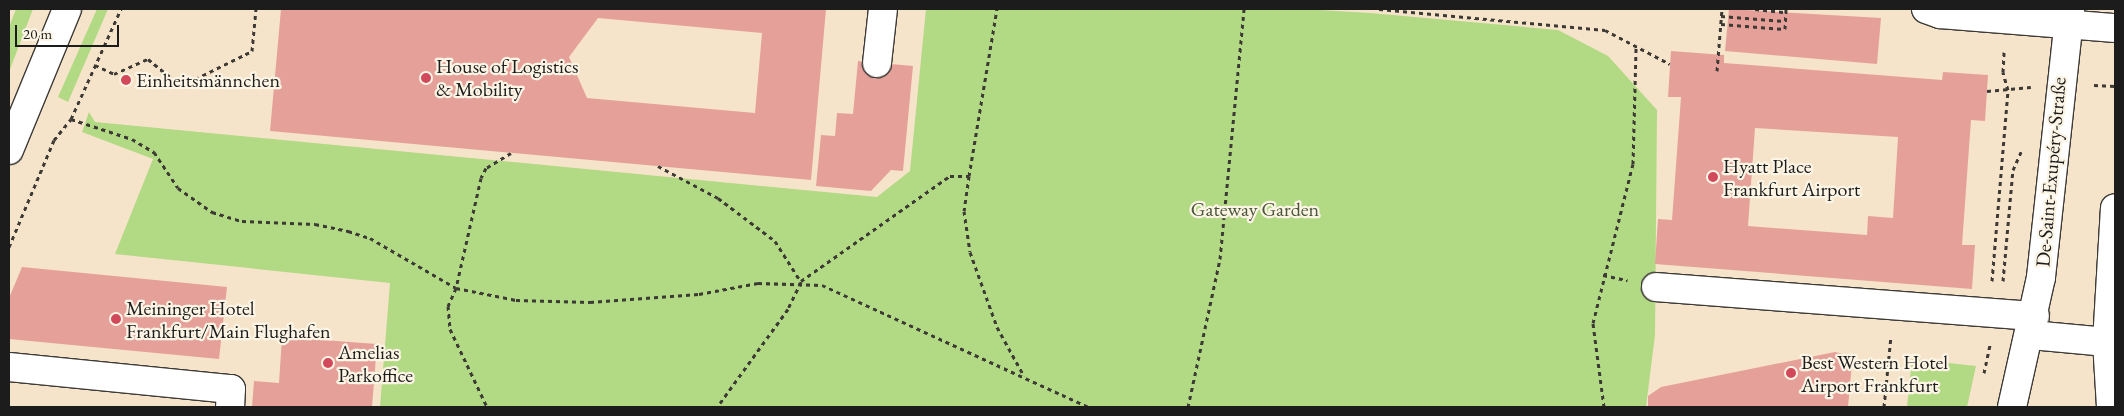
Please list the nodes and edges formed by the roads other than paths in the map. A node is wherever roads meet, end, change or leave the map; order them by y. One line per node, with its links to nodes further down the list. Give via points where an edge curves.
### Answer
1 (67, 9): 7 (street)
2 (883, 9): 6 (street)
3 (1926, 9): 4 (street, via 1940,14)
4 (2069, 16): 5 (street); 10 (street, De-Saint-Exupéry-Straße)
5 (2115, 28)
6 (878, 63)
7 (9, 150)
8 (2115, 208): 11 (street)
9 (1656, 287): 10 (street, via 1999,313)
10 (2033, 325): 11 (street); 14 (street, De-Saint-Exupéry-Straße, via 2015,383)
11 (2107, 342): 15 (street)
12 (9, 367): 13 (street, via 231,389)
13 (230, 407)
14 (2012, 407)
15 (2111, 407)

